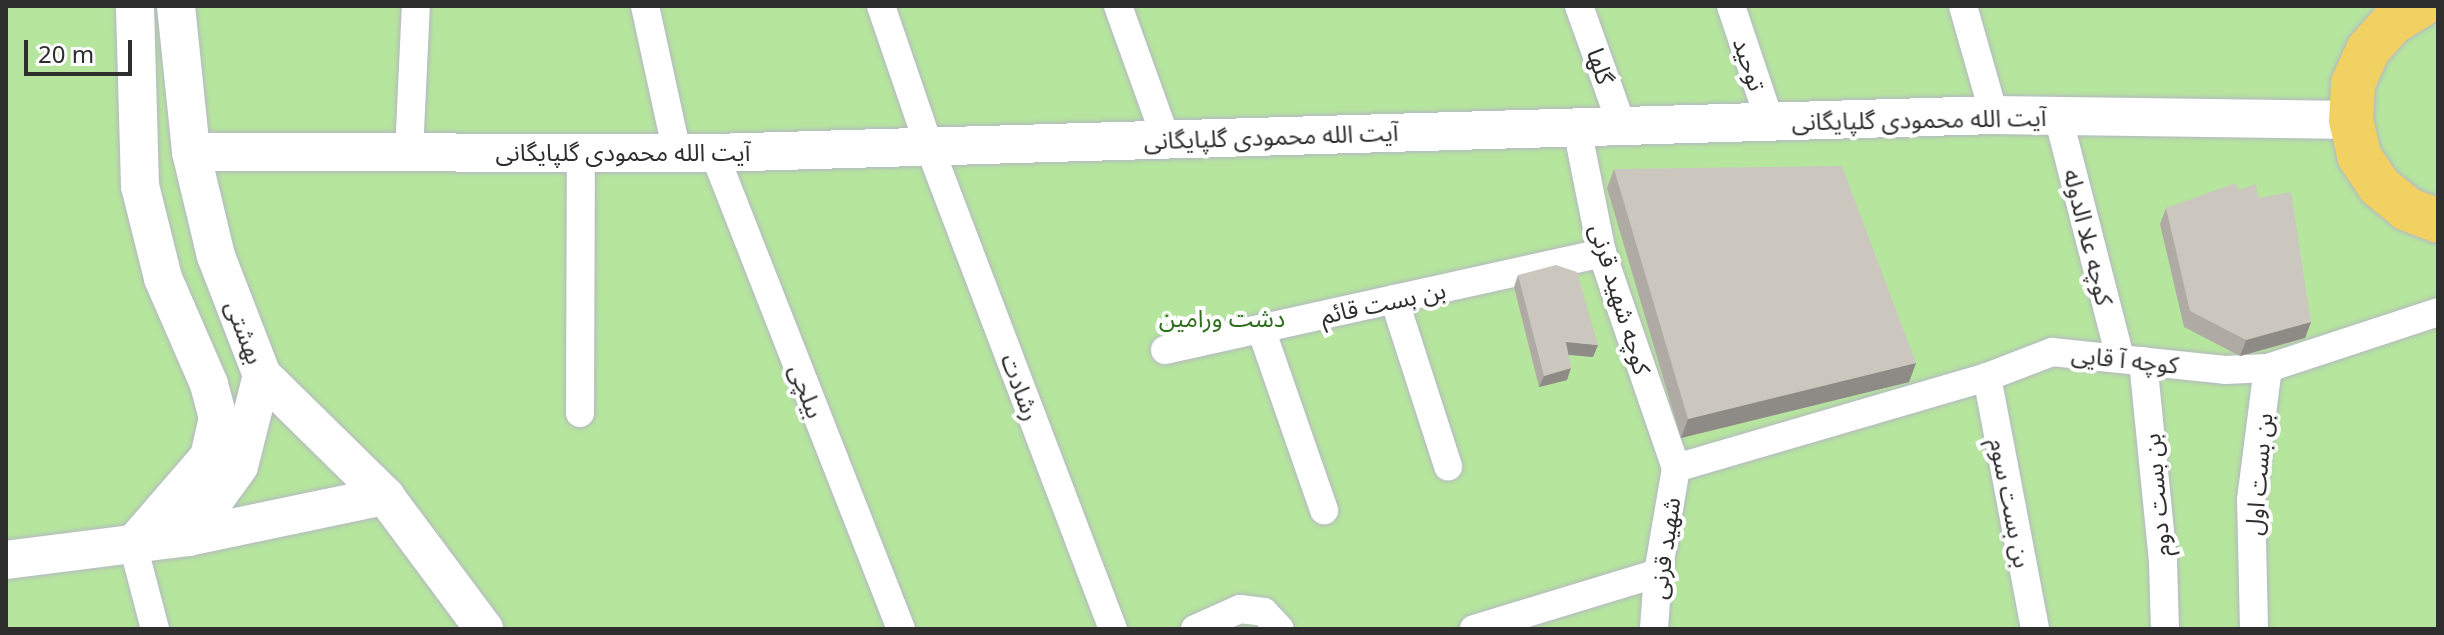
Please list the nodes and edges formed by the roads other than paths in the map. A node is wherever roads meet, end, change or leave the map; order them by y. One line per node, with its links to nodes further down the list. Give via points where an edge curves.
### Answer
1 (135, 6): 39 (main road, via 140,186 163,278 209,384 218,418 209,457)
2 (176, 6): 19 (main road, بهشتی)
3 (416, 6): 20 (street)
4 (645, 6): 22 (street, بیلچی)
5 (881, 6): 18 (street, رشادت)
6 (1118, 6): 17 (street)
7 (1579, 6): 15 (street, گلها)
8 (1731, 6): 14 (street, توحید)
9 (1963, 6): 11 (street)
10 (2420, 6): 13 (main road, via 2392,23 2368,50 2353,84)
11 (1994, 115): 12 (main road, آیت الله محمودی گلپایگانی); 14 (main road, آیت الله محمودی گلپایگانی)
12 (2058, 116): 13 (main road, آیت الله محمودی گلپایگانی); 29 (street, کوچه علا الدوله)
13 (2351, 120): 23 (main road, via 2359,156 2379,186 2407,209)
14 (1770, 122): 15 (main road, آیت الله محمودی گلپایگانی)
15 (1622, 126): 16 (main road, آیت الله محمودی گلپایگانی)
16 (1577, 128): 17 (main road, آیت الله محمودی گلپایگانی); 24 (street, کوچه شهید قرنی)
17 (1166, 139): 18 (main road, آیت الله محمودی گلپایگانی)
18 (929, 146): 22 (main road, آیت الله محمودی گلپایگانی); 45 (street, رشادت)
19 (191, 152): 20 (main road, آیت الله محمودی گلپایگانی); 31 (main road, بهشتی, via 216,256)
20 (409, 152): 21 (main road, آیت الله محمودی گلپایگانی)
21 (581, 152): 22 (main road, آیت الله محمودی گلپایگانی); 33 (street)
22 (695, 153): 44 (street, بیلچی)
23 (2438, 221)
24 (1602, 253): 25 (street, بن بست قائم); 35 (street, کوچه شهید قرنی)
25 (1394, 299): 27 (street, بن بست قائم); 34 (street)
26 (2438, 312): 30 (street, کوچه آ قایی)
27 (1261, 329): 28 (street, بن بست قائم); 37 (street)
28 (1165, 350)
29 (2131, 360): 30 (street, کوچه آ قایی, via 2225,370); 32 (street, کوچه آ قایی, via 2052,352); 51 (street, بن بست دوم, via 2163,562)
30 (2268, 368): 52 (street, بن بست اول, via 2251,500)
31 (262, 375): 36 (main road, بهشتی); 38 (main road, via 239,466)
32 (1987, 377): 35 (street, کوچه آ قایی); 50 (street, بن بست سوم)
33 (580, 413)
34 (1448, 466)
35 (1676, 468): 41 (street, شهید قرنی)
36 (385, 496): 38 (main road); 43 (main road, بهشتی)
37 (1324, 510)
38 (188, 537): 39 (main road)
39 (133, 545): 40 (main road); 42 (street)
40 (6, 560)
41 (1658, 573): 48 (street); 49 (street, شهید قرنی)
42 (155, 629)
43 (484, 629)
44 (901, 629)
45 (1113, 629)
46 (1195, 629): 47 (street, via 1240,609 1264,612)
47 (1280, 629)
48 (1474, 629)
49 (1654, 629)
50 (2035, 629)
51 (2165, 629)
52 (2254, 629)

